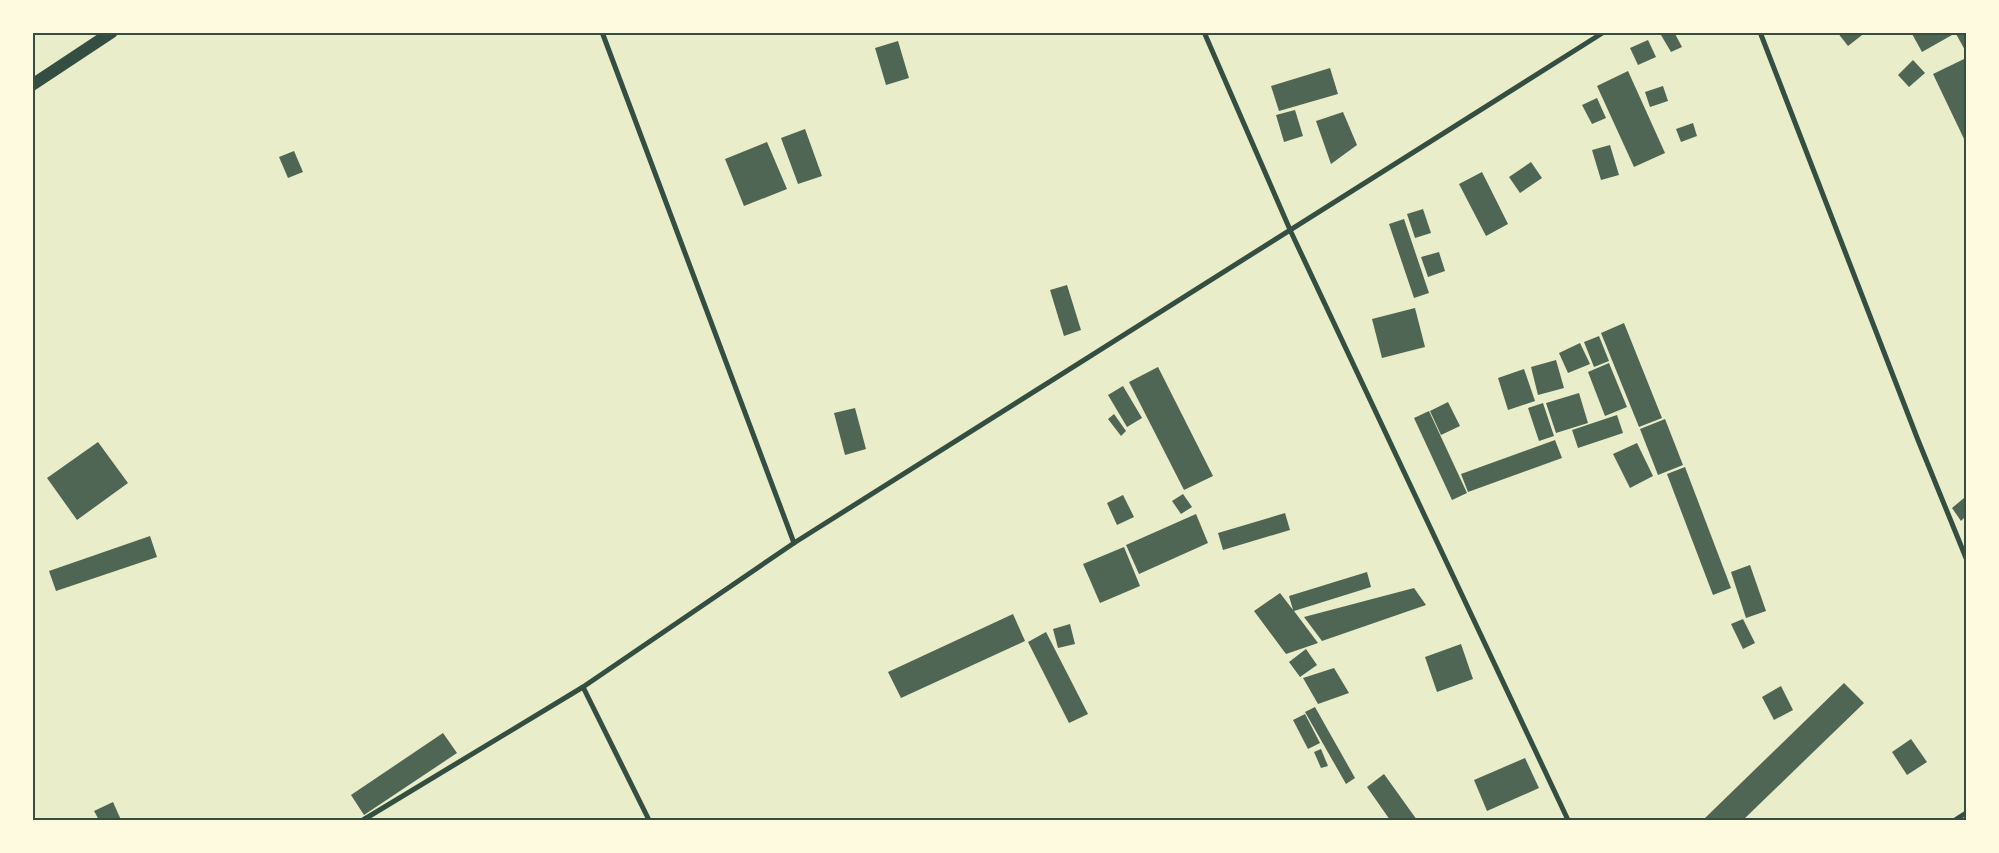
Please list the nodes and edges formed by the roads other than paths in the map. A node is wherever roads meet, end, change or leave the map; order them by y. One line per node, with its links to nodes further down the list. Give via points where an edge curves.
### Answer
1 (112, 32): 6 (main road)
2 (602, 32): 8 (street)
3 (1204, 32): 7 (street)
4 (1604, 32): 7 (street)
5 (1760, 32): 9 (street)
6 (32, 85)
7 (1291, 232): 8 (street); 14 (street)
8 (794, 543): 10 (street)
9 (1966, 558)
10 (583, 688): 12 (street); 13 (street)
11 (1966, 813): 15 (street)
12 (363, 820)
13 (649, 820)
14 (1568, 820)
15 (1955, 820)

